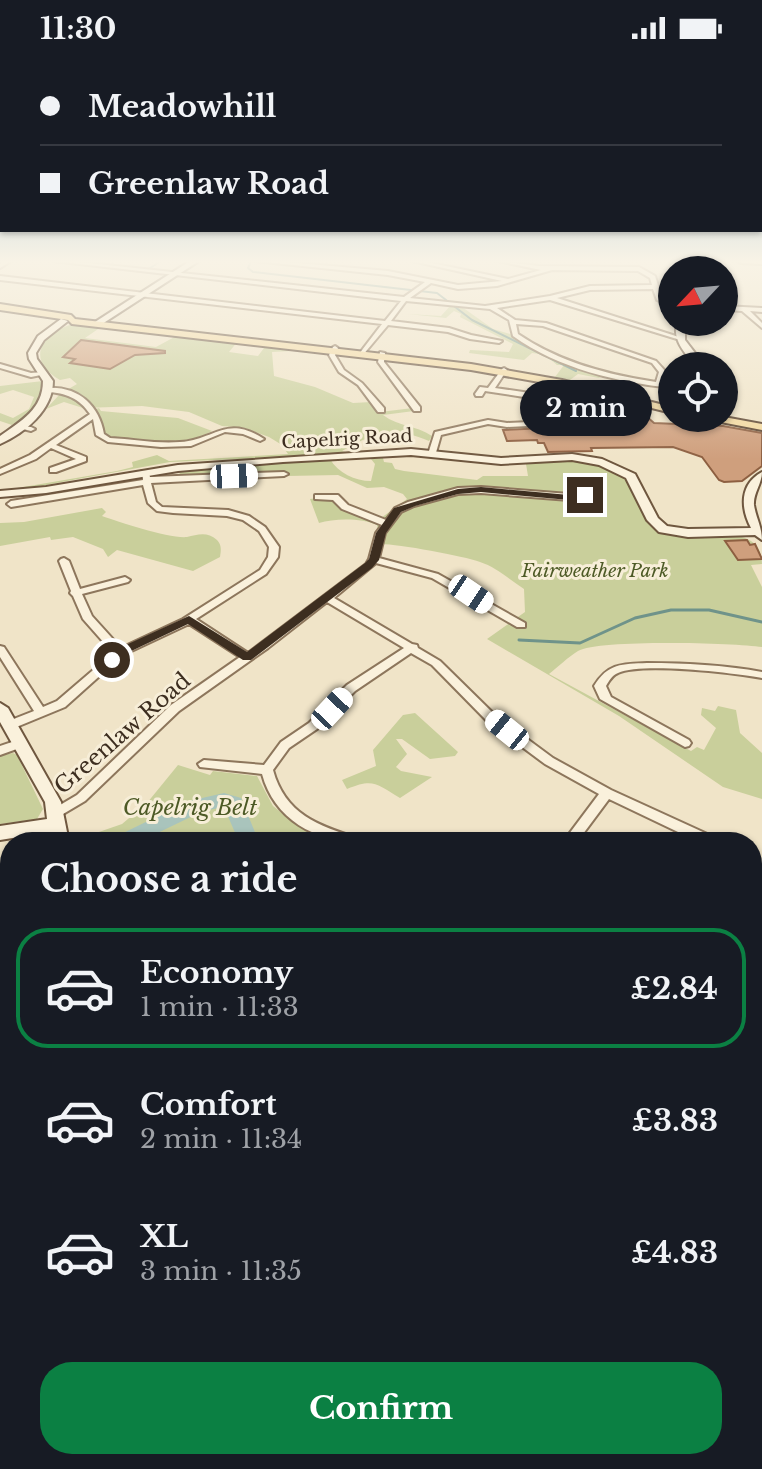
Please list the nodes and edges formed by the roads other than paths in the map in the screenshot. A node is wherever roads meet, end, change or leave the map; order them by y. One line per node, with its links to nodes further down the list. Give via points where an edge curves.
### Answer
1 (58, 327): 17 (street, via 41,338 32,353)
2 (150, 327): 10 (main road)
3 (383, 327): 11 (street)
4 (412, 327): 9 (street)
5 (514, 327): 18 (street, via 515,335 531,345 607,376)
6 (553, 327): 15 (street)
7 (643, 327): 8 (street)
8 (679, 338): 12 (street)
9 (499, 341)
10 (334, 349): 11 (main road); 26 (street, via 341,371)
11 (363, 352): 13 (main road)
12 (690, 352)
13 (381, 355): 16 (main road); 25 (street)
14 (0, 366): 17 (street)
15 (658, 366)
16 (504, 371): 21 (street); 24 (main road)
17 (43, 374): 20 (street)
18 (658, 385)
19 (559, 386): 29 (street, via 593,394 574,412)
20 (50, 390): 27 (street, via 73,393); 35 (street, via 41,409)
21 (490, 390): 22 (street); 23 (street, via 527,395)
22 (479, 394)
23 (530, 400)
24 (658, 405)
25 (417, 409)
26 (381, 410)
27 (95, 414): 32 (street); 33 (street)
28 (738, 420): 34 (main road)
29 (578, 421): 30 (street); 40 (street, via 488,422 438,434)
30 (632, 422)
31 (738, 423): 34 (main road)
32 (79, 425): 33 (street); 39 (street)
33 (100, 425): 38 (street, via 100,435 108,440 179,445 229,429)
34 (762, 426)
35 (19, 427): 36 (street); 37 (street)
36 (31, 429)
37 (1, 439)
38 (260, 439)
39 (50, 445): 41 (street, via 83,459); 42 (street)
40 (432, 454): 45 (street, Capelrig Road, via 271,460); 53 (street, Capelrig Road, via 501,461 590,459 631,476 663,529)
41 (53, 470)
42 (0, 472)
43 (284, 474): 45 (street)
44 (762, 475): 53 (street, via 747,502)
45 (147, 478): 48 (street, Capelrig Road); 51 (street); 59 (street, via 154,506 240,516 262,526 274,547 263,572)
46 (347, 492): 50 (street)
47 (594, 492): 52 (street, via 569,497 458,491 398,510)
48 (0, 494)
49 (318, 497): 50 (street)
50 (336, 499): 52 (street)
51 (11, 504)
52 (388, 524): 54 (street, Greenlaw Road)
53 (760, 533)
54 (374, 560): 58 (street, Greenlaw Road); 60 (street, via 435,576)
55 (64, 561): 57 (street)
56 (125, 580): 57 (street)
57 (75, 593): 63 (street, via 87,617)
58 (327, 598): 61 (street); 64 (street, Greenlaw Road)
59 (189, 619): 63 (street); 64 (street)
60 (521, 625)
61 (413, 647): 73 (street, via 351,688 285,745); 74 (street, via 522,743)
62 (0, 649): 67 (street)
63 (119, 653): 67 (street, via 70,697)
64 (247, 657): 75 (street, Greenlaw Road, via 175,708)
65 (762, 675): 69 (street, via 730,669 639,668 617,669 605,676 600,686 606,699)
66 (0, 708): 68 (street)
67 (41, 712): 68 (street)
68 (10, 725): 70 (street)
69 (681, 739)
70 (21, 743): 71 (street); 75 (street, via 42,778)
71 (0, 751)
72 (204, 764): 73 (street)
73 (267, 770): 78 (street, via 277,802)
74 (607, 793): 79 (street); 80 (street)
75 (56, 819): 76 (street); 77 (street)
76 (4, 832)
77 (58, 832)
78 (323, 832)
79 (578, 832)
80 (690, 832)

